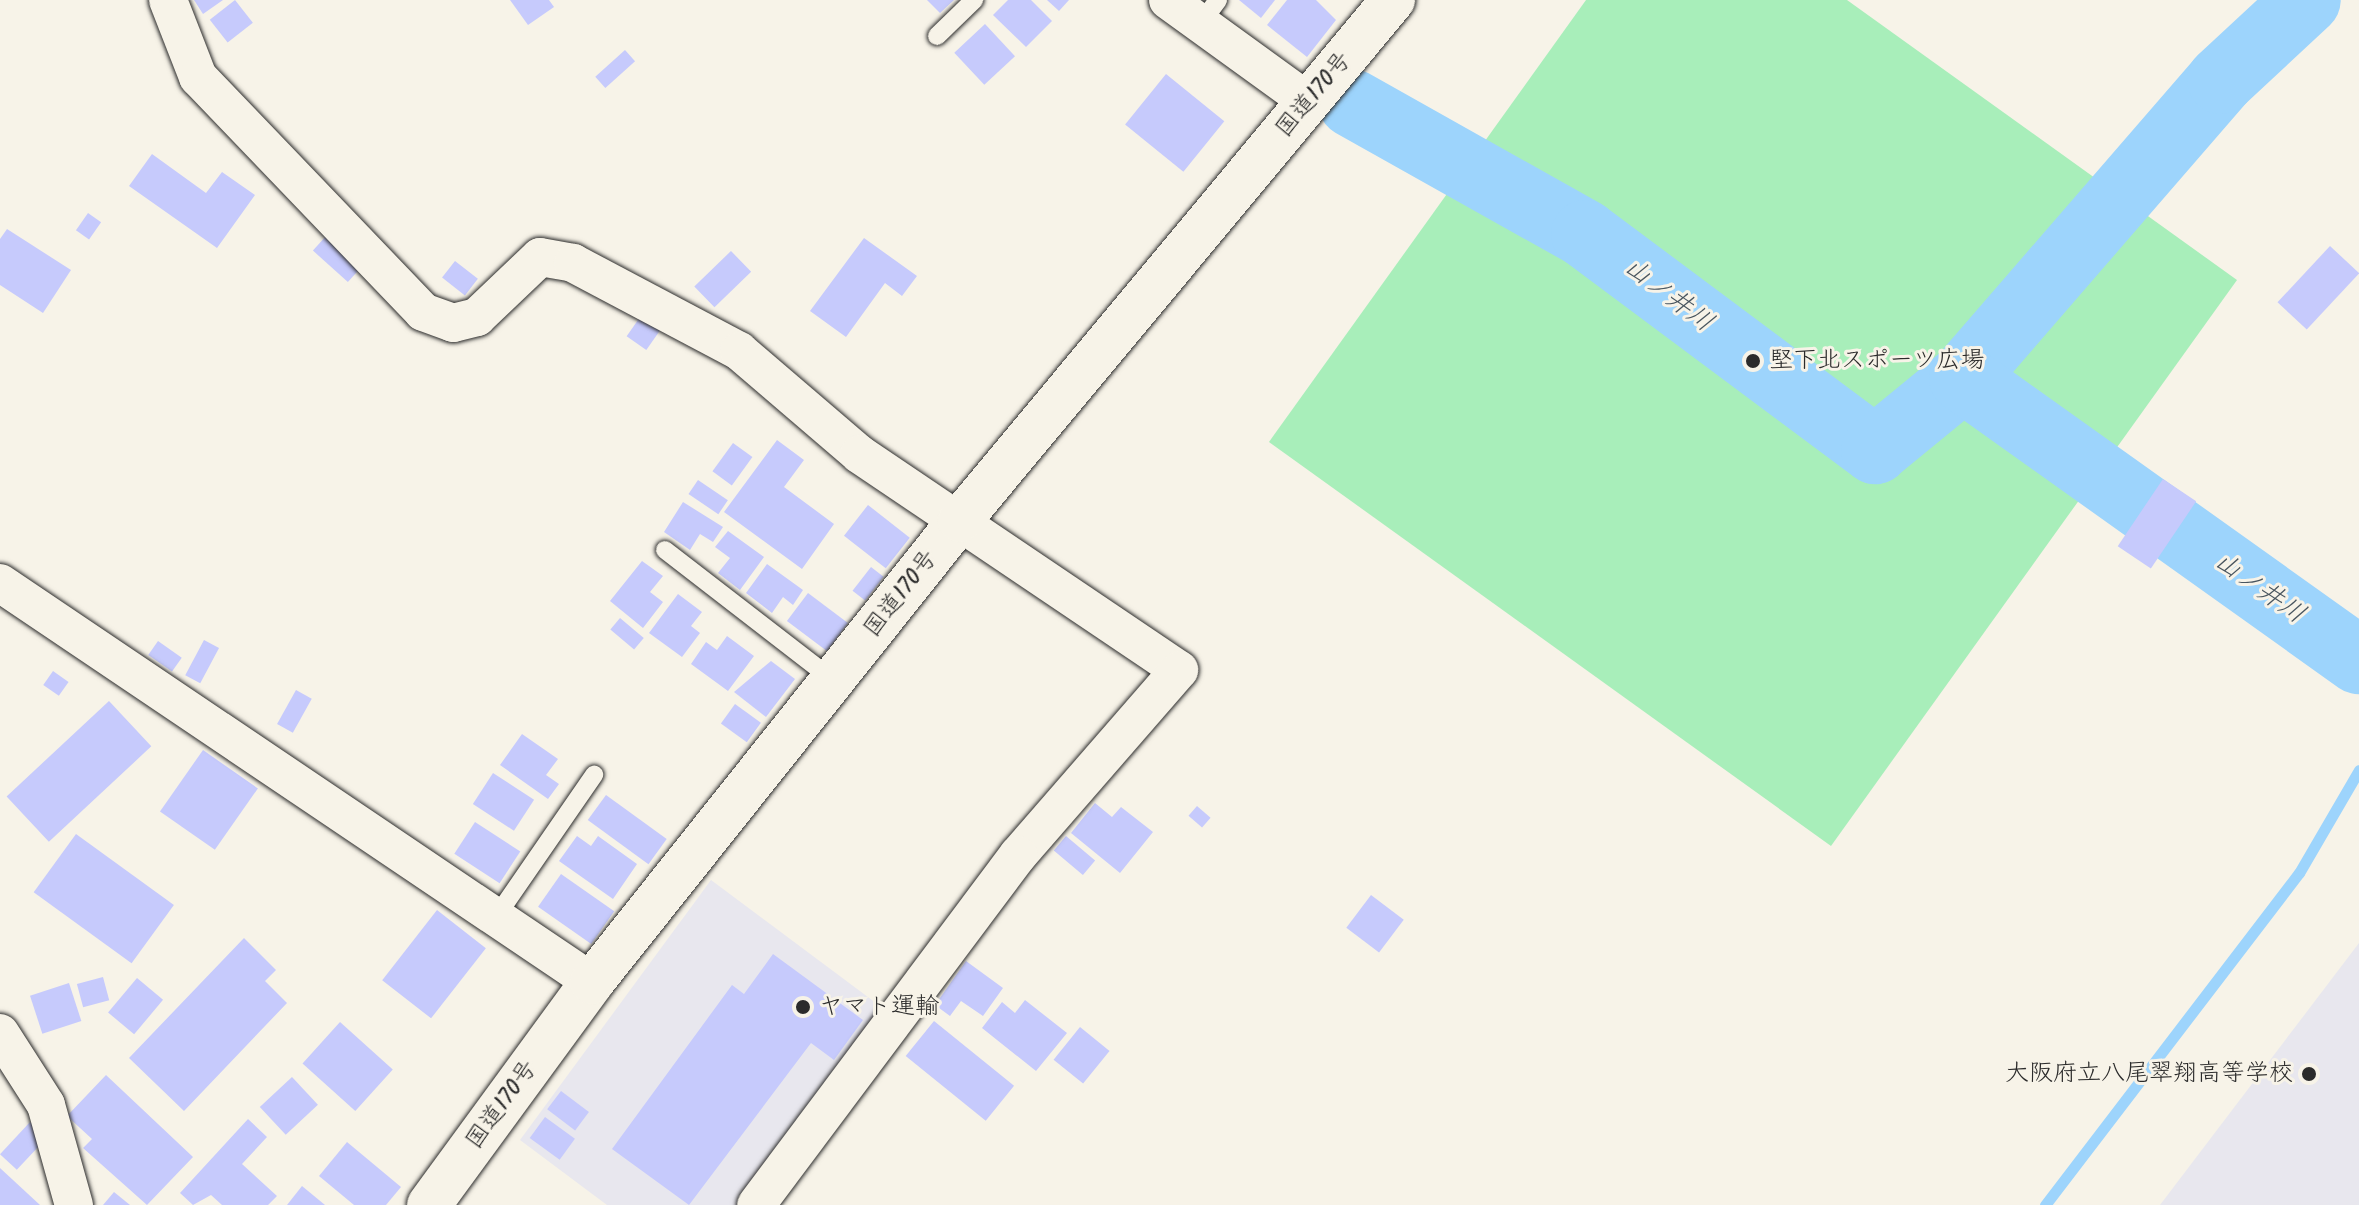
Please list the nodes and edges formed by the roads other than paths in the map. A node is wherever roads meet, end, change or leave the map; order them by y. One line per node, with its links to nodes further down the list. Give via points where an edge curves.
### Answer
1 (168, 0): 8 (street, via 198,77 423,312 453,323 477,317 540,257 573,263 739,351 859,454)
2 (974, 0): 6 (lane)
3 (1168, 0): 5 (street)
4 (1393, 0): 7 (highway, 国道170号)
5 (1209, 12): 7 (street)
6 (937, 36)
7 (1309, 102): 8 (highway, 国道170号)
8 (960, 520): 11 (highway, 国道170号); 18 (street, via 1179,670 1018,855)
9 (665, 550): 11 (lane)
10 (0, 583): 13 (street)
11 (833, 680): 14 (highway, 国道170号)
12 (594, 775): 13 (lane)
13 (496, 917): 14 (street)
14 (592, 982): 17 (highway, 国道170号)
15 (0, 1033): 16 (street, via 46,1105)
16 (74, 1205)
17 (429, 1205)
18 (756, 1205)

